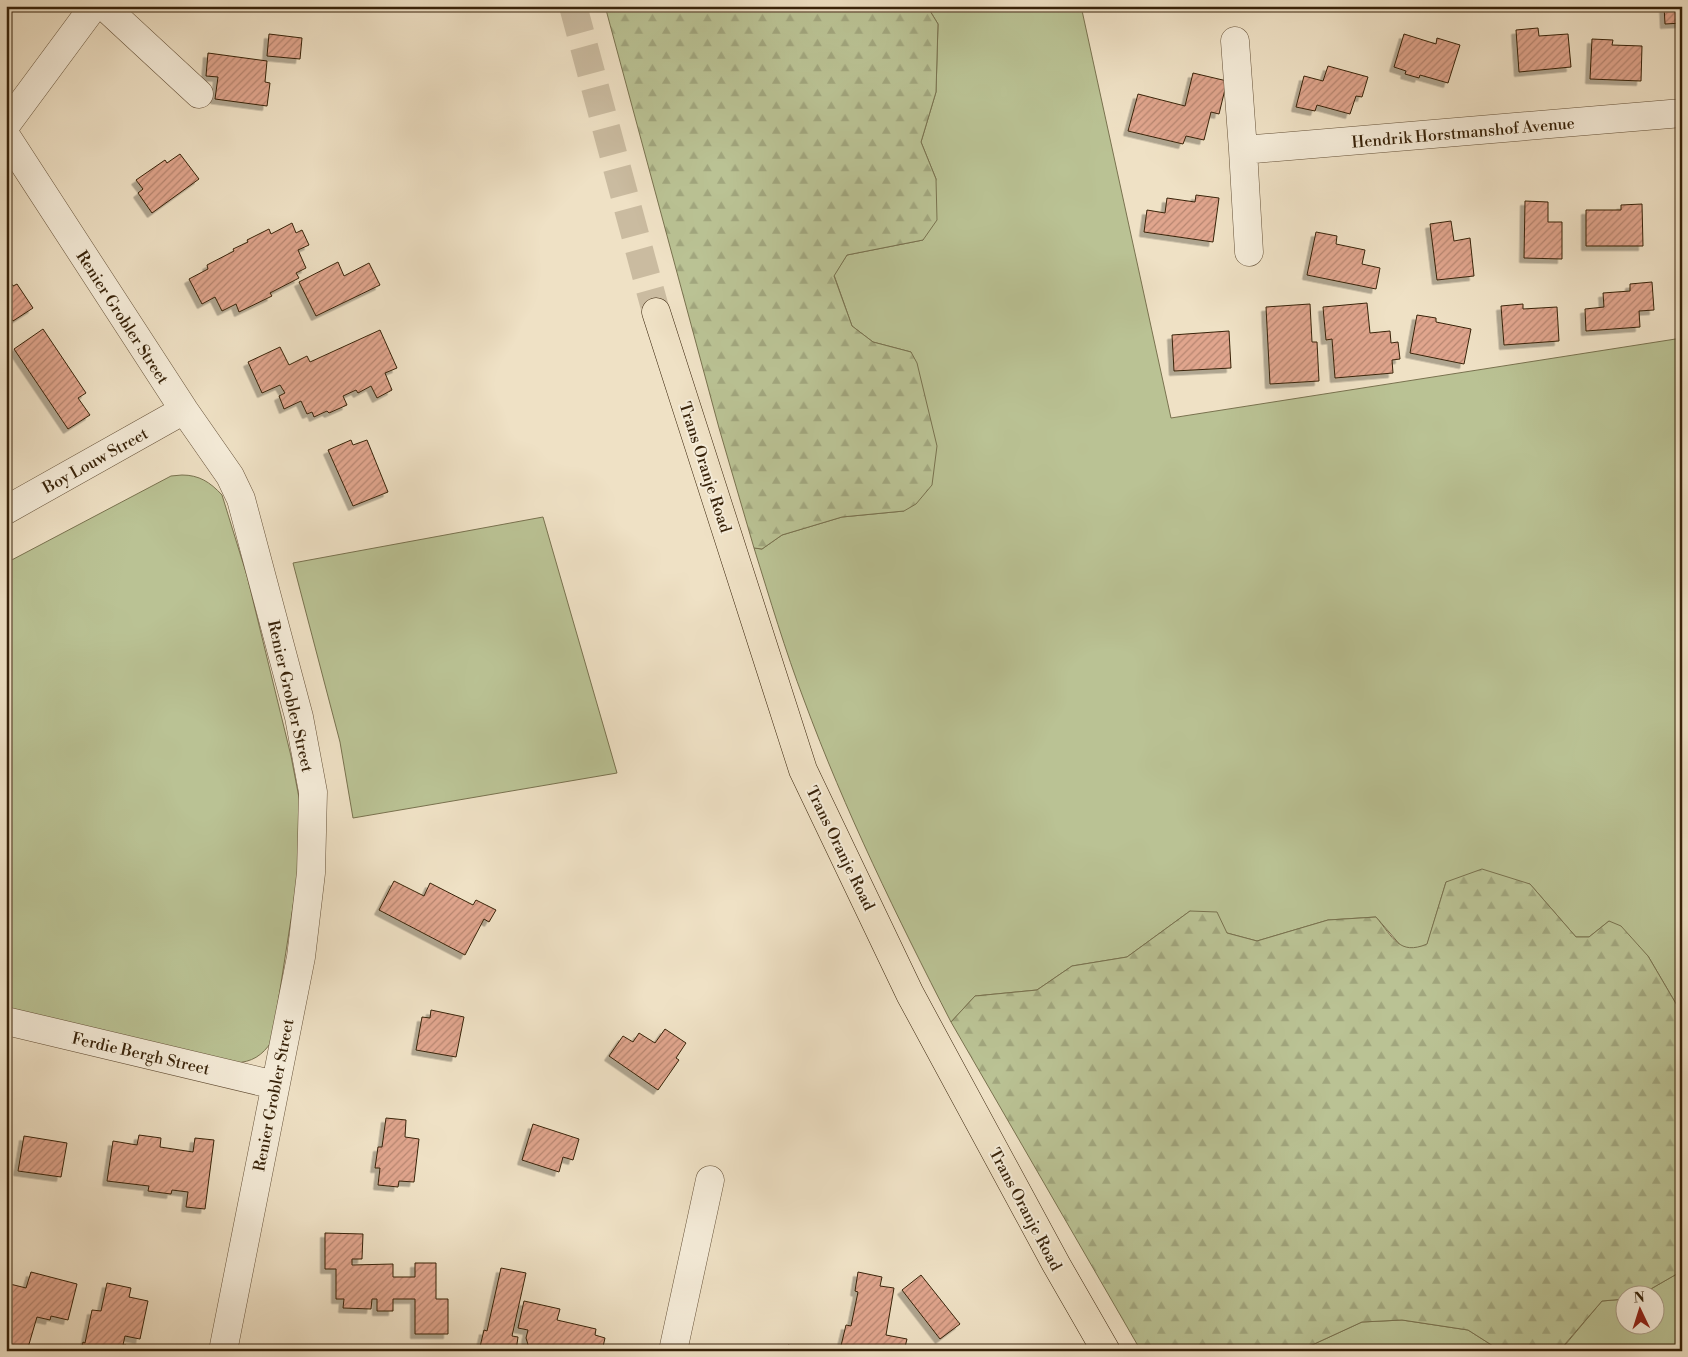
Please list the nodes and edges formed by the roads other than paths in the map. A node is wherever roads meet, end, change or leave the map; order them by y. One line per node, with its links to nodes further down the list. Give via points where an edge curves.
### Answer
1 (94, 6): 6 (street)
2 (104, 6): 4 (street)
3 (1235, 41): 8 (street)
4 (199, 94)
5 (1682, 113): 8 (street, Hendrik Horstmanshof Avenue)
6 (6, 125)
7 (6, 136): 11 (street, Renier Grobler Street)
8 (1243, 150): 9 (street)
9 (1248, 252)
10 (656, 312): 18 (main road, Trans Oranje Road, via 804,770 910,994)
11 (184, 410): 12 (street, Boy Louw Street); 14 (street, Renier Grobler Street, via 230,476 241,499 299,717 313,792 311,873 301,957)
12 (6, 510)
13 (6, 1021): 14 (street, Ferdie Bergh Street)
14 (275, 1085): 16 (street, Renier Grobler Street)
15 (710, 1180): 17 (street)
16 (222, 1351)
17 (673, 1351)
18 (1106, 1351)

